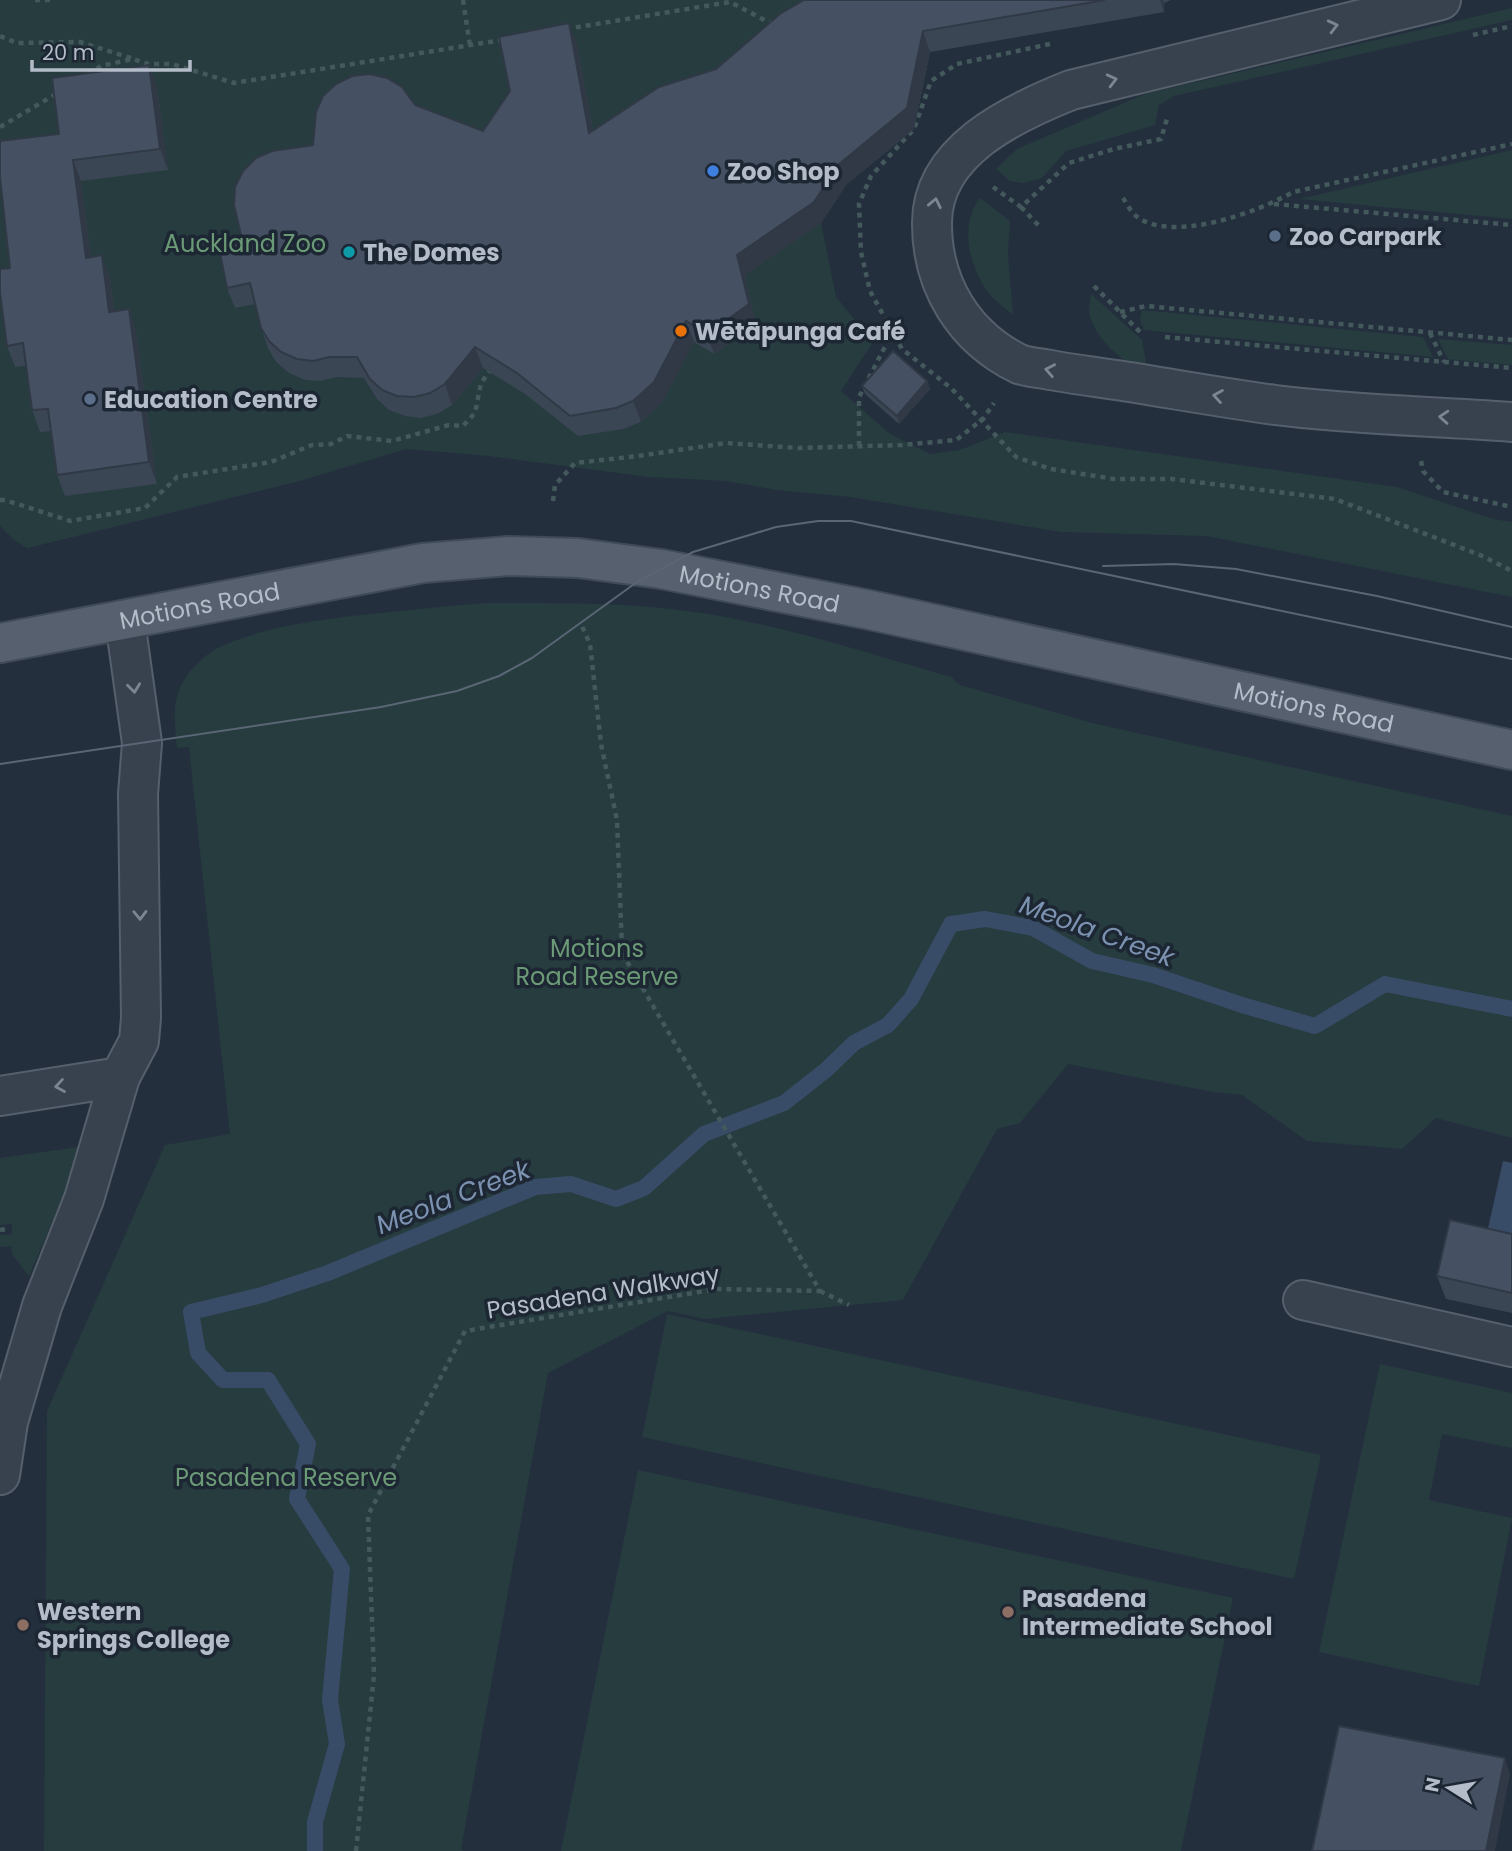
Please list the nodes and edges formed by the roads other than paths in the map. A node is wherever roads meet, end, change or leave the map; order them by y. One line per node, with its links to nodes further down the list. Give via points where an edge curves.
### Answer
1 (1441, 0): 2 (lane, one-way to 1, via 1276,405 1021,365 984,342 965,323 941,283 932,238 935,195 957,160 988,131 1030,106 1071,90)
2 (1512, 422)
3 (125, 621): 4 (main road, Motions Road); 5 (main road, Motions Road, via 423,563 509,556 578,558 661,569 870,610); 6 (lane, one-way to 6, via 142,743 138,794 141,1018 139,1041)
4 (0, 643)
5 (1512, 750)
6 (120, 1077): 7 (lane, one-way to 7); 10 (lane, via 84,1199 42,1306 8,1422)
7 (0, 1096)
8 (1303, 1300): 9 (lane)
9 (1512, 1347)
10 (0, 1475)

